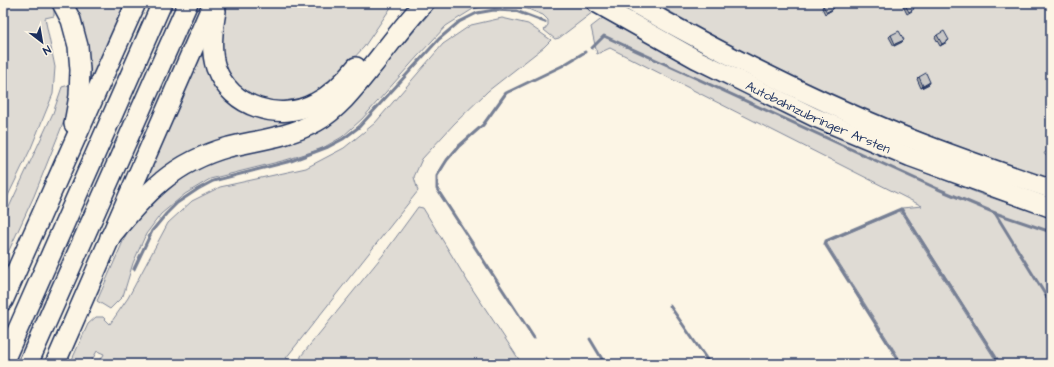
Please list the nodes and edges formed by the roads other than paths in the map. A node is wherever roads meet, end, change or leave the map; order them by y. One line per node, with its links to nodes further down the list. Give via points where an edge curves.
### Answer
1 (62, 3): 11 (highway, via 71,20 78,46 80,70 79,96)
2 (136, 3): 11 (highway)
3 (162, 3): 16 (highway)
4 (188, 3): 17 (highway)
5 (213, 3): 14 (highway)
6 (217, 3): 7 (highway, via 213,25 213,54 221,79 235,95 256,108 285,112 300,110 329,94 351,73)
7 (406, 3)
8 (424, 3): 14 (highway, via 352,91 317,121 299,131 230,147 194,160 154,187)
9 (633, 3): 12 (highway, Autobahnzubringer Arsten, via 745,64 834,105 902,135)
10 (602, 6): 13 (highway, Autobahnzubringer Arsten, via 696,59 814,117 910,157)
11 (68, 154): 15 (highway)
12 (1051, 189)
13 (1051, 208)
14 (110, 237): 18 (highway)
15 (3, 301)
16 (3, 363)
17 (28, 364)
18 (55, 364)

